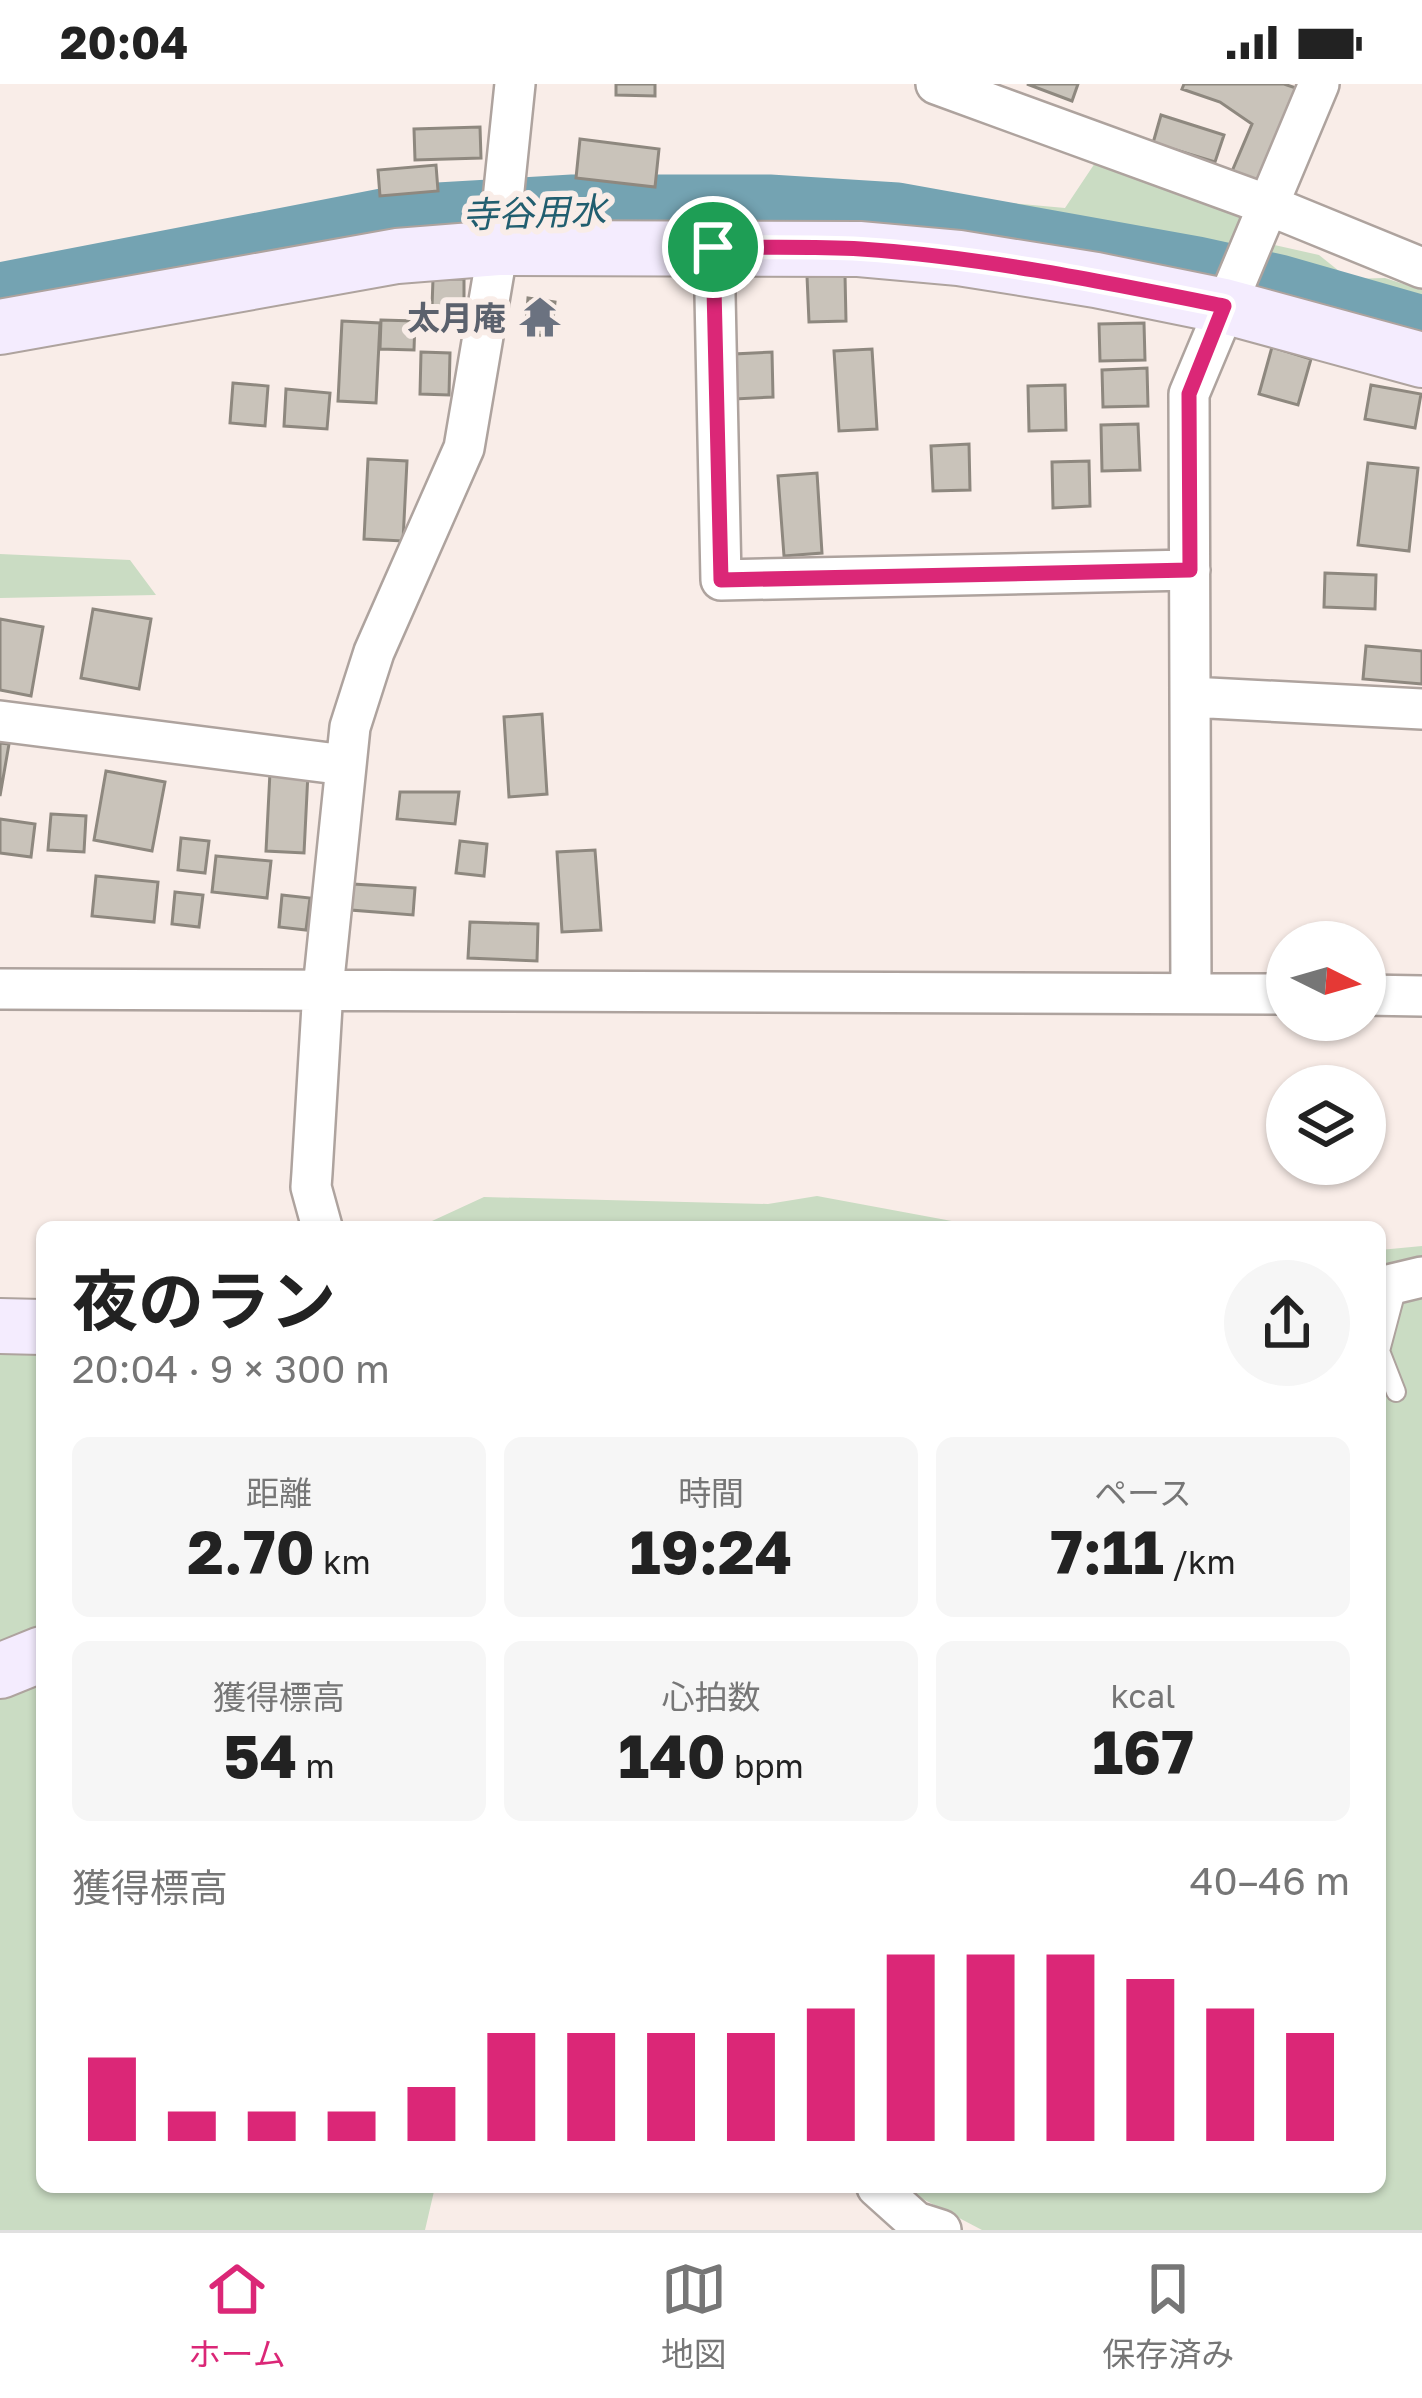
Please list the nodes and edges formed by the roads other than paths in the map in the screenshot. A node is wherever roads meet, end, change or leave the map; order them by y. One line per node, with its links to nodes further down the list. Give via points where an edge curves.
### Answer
1 (514, 84): 6 (street)
2 (936, 84): 4 (street)
3 (1319, 84): 4 (street)
4 (1268, 205): 7 (street); 8 (street)
5 (713, 247): 6 (street); 8 (street, via 959,258); 11 (street, via 721,580)
6 (497, 248): 9 (street, via 397,256); 15 (street, via 464,448 374,652)
7 (1422, 268)
8 (1224, 306): 10 (street); 11 (street, via 1189,394)
9 (0, 327)
10 (1422, 360)
11 (1190, 570): 12 (street)
12 (1190, 697): 13 (street); 18 (street)
13 (1422, 709)
14 (0, 721): 15 (street)
15 (345, 765): 17 (street)
16 (0, 989): 17 (street)
17 (323, 989): 18 (street); 22 (street, via 311,1187)
18 (1191, 993): 19 (street)
19 (1266, 994)
20 (1386, 995): 21 (street)
21 (1422, 995)
22 (320, 1221)
23 (1400, 1282): 26 (lane)
24 (0, 1325): 25 (street)
25 (36, 1327)
26 (1386, 1330)
27 (1386, 1366): 28 (lane)
28 (1396, 1392)
29 (36, 1656): 30 (street)
30 (0, 1671)
31 (885, 2193): 32 (street, via 916,2222)
32 (941, 2230)

